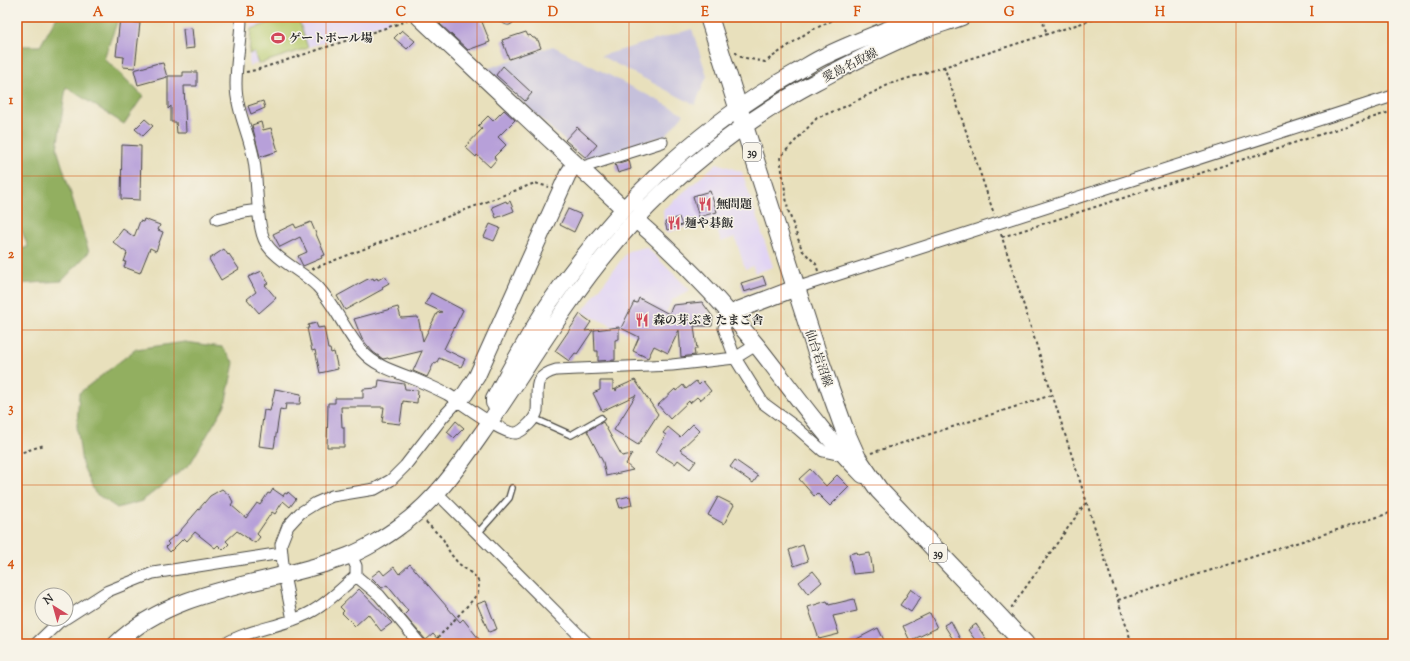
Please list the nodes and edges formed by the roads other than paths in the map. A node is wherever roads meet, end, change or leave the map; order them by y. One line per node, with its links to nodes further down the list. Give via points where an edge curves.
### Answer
1 (241, 17): 12 (street, via 237,102 254,160)
2 (709, 17): 7 (main road, 仙台岩沼線 / 39)
3 (920, 17): 7 (street, 愛島名取線, via 824,56 773,85)
4 (962, 17): 8 (street, 愛島名取線, via 921,31 863,57 788,97)
5 (421, 19): 10 (street)
6 (1393, 96): 15 (street)
7 (738, 109): 8 (main road, 仙台岩沼線 / 39); 11 (street, 愛島名取線, via 676,159)
8 (744, 127): 14 (street, 愛島名取線, via 683,174); 15 (main road, 仙台岩沼線 / 39)
9 (662, 142): 10 (street)
10 (578, 166): 11 (street); 19 (street, via 568,174 477,376)
11 (624, 209): 22 (street, 愛島名取線, via 579,262 539,319 494,399)
12 (259, 210): 13 (street); 19 (street, via 266,244 316,286 363,352 379,365 419,381)
13 (217, 219)
14 (636, 220): 16 (street, via 682,262); 22 (street, 愛島名取線, via 607,253 566,308)
15 (796, 288): 16 (street, via 738,310); 23 (main road, 仙台岩沼線 / 39, via 845,431)
16 (732, 316): 17 (street); 18 (street, via 724,328)
17 (756, 345): 18 (street); 23 (street)
18 (736, 358): 20 (street, via 672,365 548,372 537,383 537,412); 23 (street, via 763,403 823,451)
19 (458, 401): 22 (street); 27 (street, via 391,480 375,489 332,496 300,514 288,526 281,544)
20 (533, 418): 21 (lane, via 571,435); 22 (street, via 525,428 515,433 505,431)
21 (601, 418)
22 (490, 422): 25 (street, 愛島名取線)
23 (850, 456): 39 (main road, 仙台岩沼線 / 39)
24 (512, 488): 26 (lane, via 509,498)
25 (437, 493): 26 (street); 28 (street, 愛島名取線, via 400,526)
26 (478, 533): 38 (street)
27 (282, 553): 29 (street); 31 (street, via 153,573 108,591)
28 (350, 555): 29 (street, 愛島名取線); 30 (street, via 356,566)
29 (284, 575): 32 (street); 35 (street, 愛島名取線, via 179,603 153,616)
30 (356, 576): 32 (street, via 311,612); 37 (street, via 379,595)
31 (74, 612)
32 (293, 620): 36 (street, via 235,638)
33 (54, 627): 34 (street)
34 (36, 644)
35 (116, 644)
36 (225, 644)
37 (420, 644)
38 (588, 644)
39 (1025, 644)

